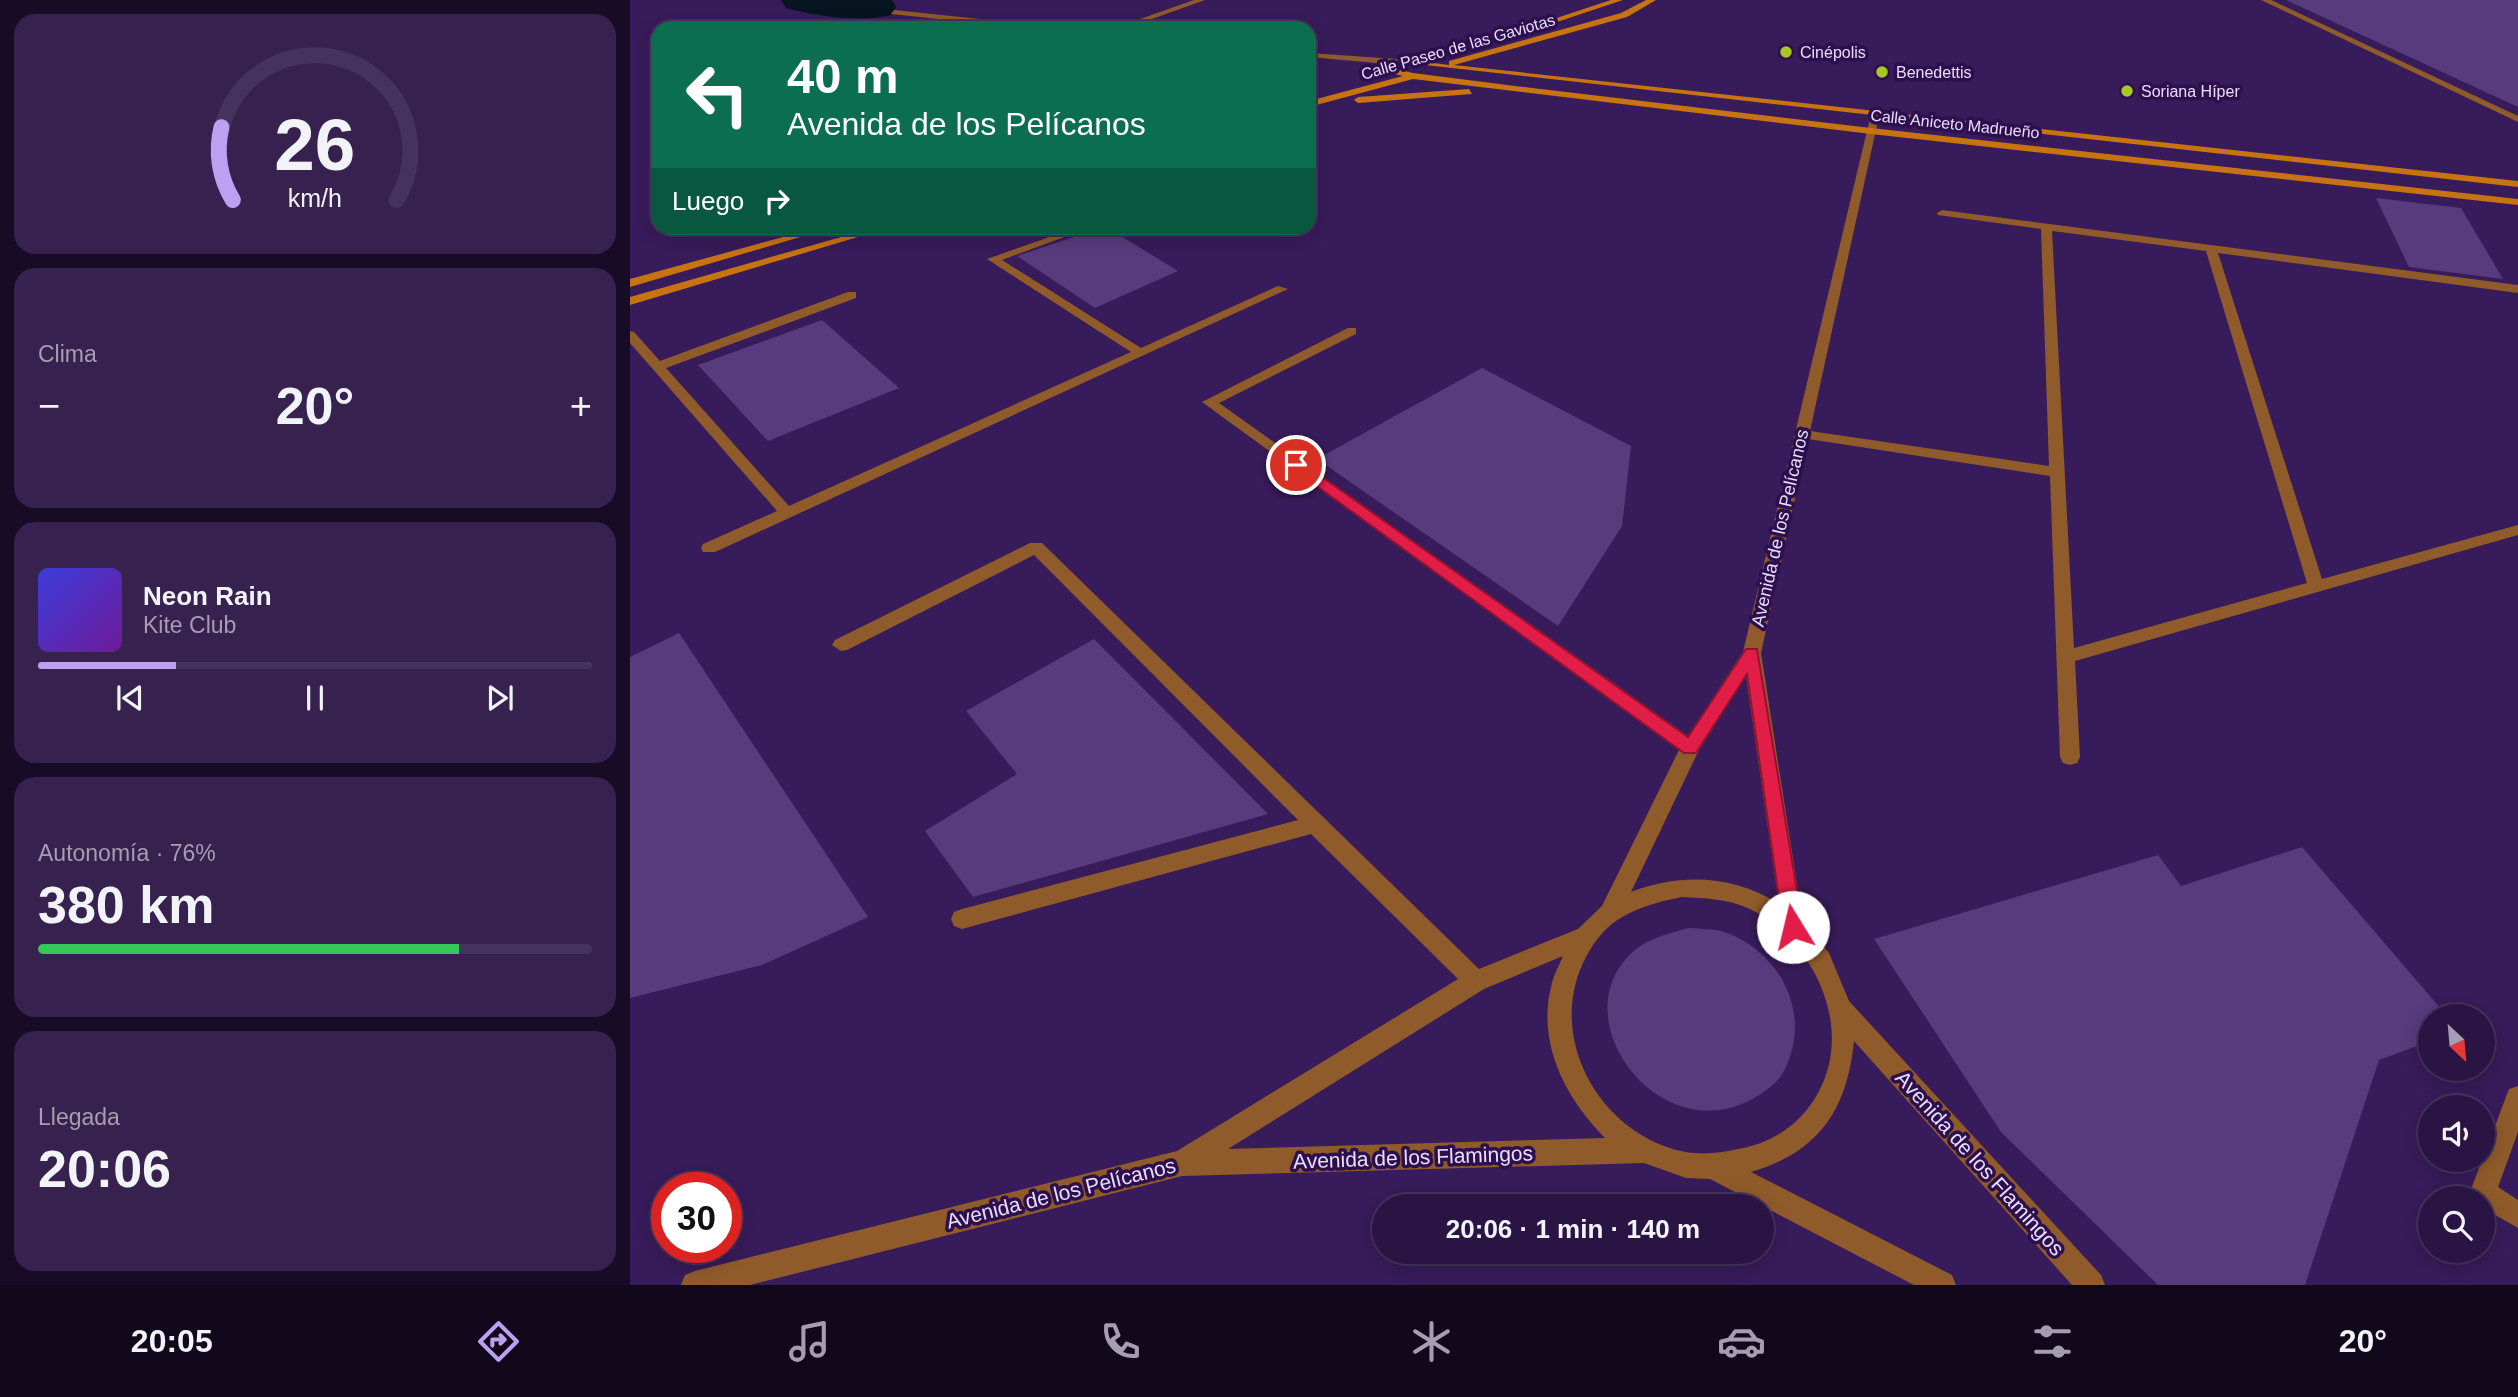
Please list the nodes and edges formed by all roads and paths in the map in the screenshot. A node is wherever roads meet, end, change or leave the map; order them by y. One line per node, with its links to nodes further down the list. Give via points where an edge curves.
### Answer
1 (1201, 0): 7 (street)
2 (1619, 0): 8 (street, Calle Paseo de las Gaviotas)
3 (1652, 0): 9 (street, Calle Paseo de las Gaviotas, via 1624,15)
4 (2265, 0): 22 (street)
5 (912, 4): 6 (street, via 894,12)
6 (980, 21)
7 (1146, 21)
8 (1490, 41)
9 (1507, 48): 13 (street, Calle Paseo de las Gaviotas); 15 (street, via 1501,60)
10 (1316, 56): 14 (street)
11 (1437, 56): 12 (street, Calle Paseo de las Gaviotas)
12 (1410, 63): 13 (street, Calle Aniceto Madrueño); 14 (street)
13 (1442, 66): 15 (street, Calle Aniceto Madrueño); 17 (street, Calle Paseo de las Gaviotas)
14 (1386, 67): 16 (street, Calle Paseo de las Gaviotas); 17 (street, Calle Aniceto Madrueño)
15 (1505, 72): 21 (street, Calle Aniceto Madrueño)
16 (1376, 74)
17 (1413, 76): 18 (street, Calle Aniceto Madrueño); 19 (street, Calle Paseo de las Gaviotas)
18 (1515, 89): 20 (street); 23 (street, Calle Aniceto Madrueño)
19 (1316, 103)
20 (1316, 104)
21 (1874, 116): 23 (street, Avenida de los Pelícanos); 24 (street, Calle Aniceto Madrueño)
22 (2518, 119)
23 (1871, 131): 25 (street, Calle Aniceto Madrueño); 41 (street, Avenida de los Pelícanos)
24 (2518, 184)
25 (2518, 202)
26 (1942, 213): 27 (street)
27 (2046, 227): 31 (street); 42 (street)
28 (801, 235): 32 (street)
29 (859, 235): 36 (street)
30 (1045, 235): 39 (street, via 993,258)
31 (2211, 248): 34 (street); 46 (street)
32 (630, 282)
33 (1282, 289): 39 (street)
34 (2518, 289)
35 (852, 295): 40 (street)
36 (630, 301)
37 (1352, 331): 50 (street, via 1209,402)
38 (630, 335): 40 (street)
39 (1139, 352): 43 (street)
40 (660, 366): 43 (street)
41 (1801, 434): 42 (street); 48 (street, Avenida de los Pelícanos)
42 (2057, 472): 49 (street)
43 (788, 513): 45 (street)
44 (2518, 530): 46 (street)
45 (709, 548)
46 (2316, 586): 49 (street)
47 (841, 645): 52 (street, via 1036,547)
48 (1752, 653): 50 (street, Avenida de los Pelícanos); 55 (street)
49 (2064, 657): 51 (street)
50 (1690, 748): 53 (street, Avenida de los Pelícanos)
51 (2070, 757)
52 (1315, 824): 54 (street); 57 (street)
53 (1611, 912): 55 (street, via 1644,894 1682,887 1721,890 1759,903); 56 (street)
54 (962, 919)
55 (1793, 927): 58 (street, via 1815,950 1832,979)
56 (1584, 937): 57 (street, Avenida de los Pelícanos); 60 (street, via 1566,969 1558,1008 1561,1049 1577,1089 1606,1124)
57 (1476, 981): 61 (street, Avenida de los Pelícanos)
58 (1842, 1010): 62 (street, via 1844,1054 1830,1097 1803,1133 1762,1158); 66 (street, Avenida de los Flamingos)
59 (2518, 1098): 63 (street, via 2483,1192)
60 (1644, 1150): 61 (street, Avenida de los Flamingos); 62 (street, via 1678,1164)
61 (1182, 1163): 64 (street, Avenida de los Pelícanos)
62 (1714, 1167): 65 (street)
63 (2518, 1215)
64 (695, 1285)
65 (1942, 1285)
66 (2091, 1285)

